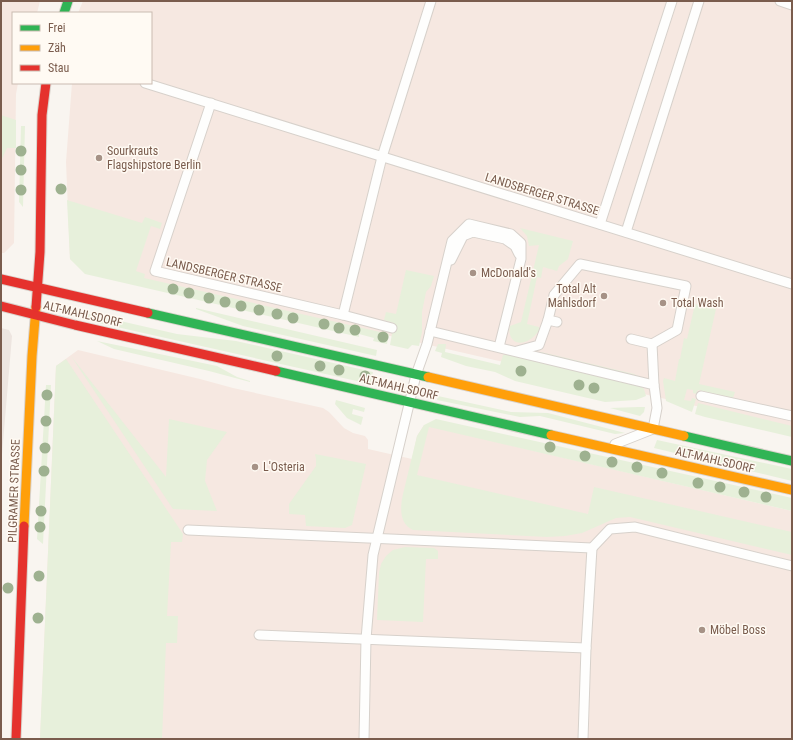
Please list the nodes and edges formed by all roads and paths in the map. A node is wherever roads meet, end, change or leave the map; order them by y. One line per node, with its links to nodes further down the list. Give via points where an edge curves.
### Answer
1 (68, 1): 7 (main road)
2 (431, 1): 11 (lane)
3 (672, 1): 12 (lane)
4 (699, 1): 13 (lane)
5 (780, 1): 6 (lane)
6 (792, 5)
7 (64, 12)
8 (46, 84): 16 (main road, via 42,115)
9 (148, 84): 10 (lane, LANDSBERGER STRASSE)
10 (211, 103): 11 (lane, LANDSBERGER STRASSE); 19 (lane, LANDSBERGER STRASSE, via 155,271)
11 (382, 157): 12 (lane, LANDSBERGER STRASSE); 19 (lane)
12 (600, 224): 13 (lane, LANDSBERGER STRASSE)
13 (626, 232): 15 (lane, LANDSBERGER STRASSE)
14 (1, 279): 16 (main road, ALT-MAHLSDORF)
15 (792, 284)
16 (37, 288): 18 (main road); 26 (main road, ALT-MAHLSDORF)
17 (1, 306): 18 (main road, ALT-MAHLSDORF)
18 (35, 315): 29 (main road, ALT-MAHLSDORF); 42 (main road, PILGRAMER STRASSE)
19 (343, 315): 20 (lane, LANDSBERGER STRASSE)
20 (392, 328)
21 (430, 331): 24 (lane); 24 (lane, via 452,241 469,224 511,234 521,243 521,259); 26 (lane)
22 (631, 339): 23 (lane)
23 (652, 344): 25 (lane, via 677,330 686,286 580,264 554,296 552,321 540,345); 27 (lane)
24 (499, 347): 25 (lane)
25 (516, 351): 27 (lane)
26 (416, 375): 29 (lane); 31 (main road, ALT-MAHLSDORF)
27 (654, 384): 31 (lane, via 657,408)
28 (701, 396): 30 (lane)
29 (410, 402): 32 (main road, ALT-MAHLSDORF); 36 (lane)
30 (792, 416)
31 (653, 430): 32 (lane); 33 (main road, ALT-MAHLSDORF)
32 (606, 447): 34 (main road, ALT-MAHLSDORF)
33 (792, 461)
34 (792, 490)
35 (188, 530): 36 (lane)
36 (378, 538): 37 (lane); 40 (lane, via 373,555)
37 (592, 548): 38 (lane, via 610,529 635,527); 41 (lane)
38 (792, 566)
39 (259, 635): 40 (lane)
40 (366, 639): 41 (lane); 43 (lane)
41 (586, 648): 44 (lane)
42 (16, 739)
43 (364, 739)
44 (583, 739)

